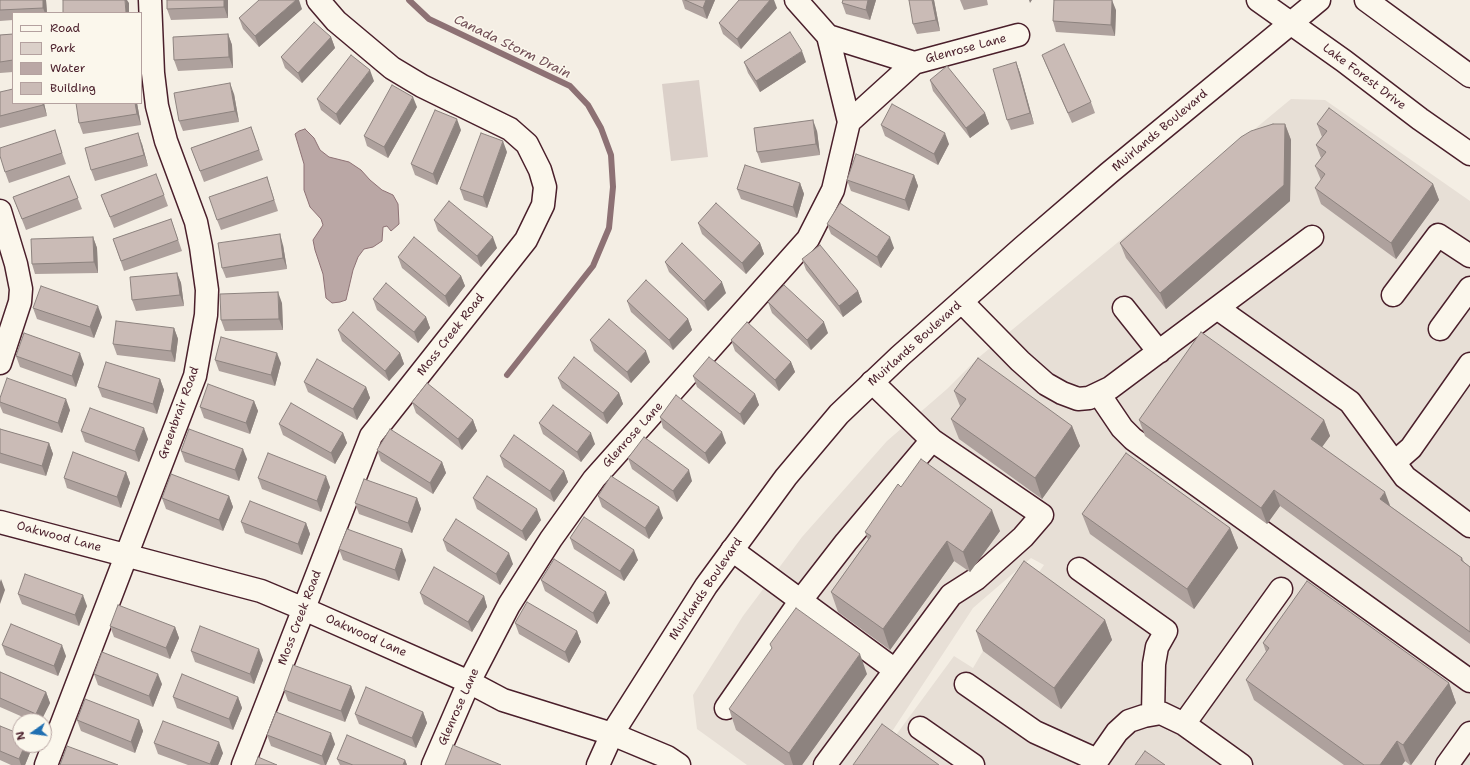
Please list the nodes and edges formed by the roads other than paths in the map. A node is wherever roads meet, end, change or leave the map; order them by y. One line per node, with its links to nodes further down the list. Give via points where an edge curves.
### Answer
1 (150, 0): 33 (street, Greenbrair Road, via 157,106 166,141 196,222 207,297 195,376)
2 (318, 0): 37 (street, Moss Creek Road, via 336,21 392,68 422,86 510,129 527,144 540,170 545,188 543,205 526,240 371,436)
3 (796, 0): 9 (street, Glenrose Lane)
4 (1258, 0): 7 (street, Lake Forest Drive)
5 (1319, 0): 7 (street, Muirlands Boulevard)
6 (1366, 0): 11 (street)
7 (1291, 22): 13 (street, Lake Forest Drive); 19 (street, Muirlands Boulevard, via 1109,173)
8 (1018, 35): 10 (street, Glenrose Lane)
9 (828, 36): 10 (street, Glenrose Lane); 12 (street, Glenrose Lane)
10 (914, 63): 12 (street, Glenrose Lane)
11 (1470, 76)
12 (849, 122): 40 (street, Glenrose Lane, via 833,190 808,239 594,479 509,605)
13 (1470, 154)
14 (0, 211): 24 (street, via 21,289 20,302)
15 (1312, 237): 21 (street)
16 (1470, 256): 18 (street, via 1438,235)
17 (1470, 288): 22 (street)
18 (1393, 295)
19 (962, 302): 26 (street, Muirlands Boulevard); 27 (street, via 1046,384 1078,399)
20 (1124, 308): 23 (street)
21 (1217, 308): 23 (street); 29 (street, via 1350,402)
22 (1440, 329)
23 (1159, 352): 27 (street)
24 (0, 363)
25 (1470, 364): 29 (street, via 1411,448)
26 (872, 382): 28 (street); 32 (street, Muirlands Boulevard, via 839,414 791,471)
27 (1099, 394): 39 (street, via 1122,428 1133,439)
28 (932, 440): 36 (street); 38 (street, via 1042,515 1023,537 976,579 951,595)
29 (1395, 462): 31 (street, via 1405,477)
30 (0, 522): 33 (street, Oakwood Lane)
31 (1470, 526)
32 (732, 550): 36 (street); 47 (street, Muirlands Boulevard, via 706,586)
33 (126, 555): 37 (street, Oakwood Lane, via 261,591); 49 (street, Greenbrair Road)
34 (1079, 569): 43 (street, via 1166,631 1157,647)
35 (1281, 589): 44 (street)
36 (801, 600): 38 (street); 42 (street)
37 (304, 609): 40 (street, Oakwood Lane); 50 (street, Moss Creek Road)
38 (895, 670): 54 (street)
39 (1470, 681)
40 (469, 682): 47 (street, Oakwood Lane, via 503,700); 51 (street, Glenrose Lane)
41 (966, 684): 48 (street, via 1035,732)
42 (726, 708)
43 (1148, 715): 44 (street, via 1161,713); 48 (street, via 1129,721 1117,732)
44 (1184, 724): 56 (street)
45 (920, 728): 55 (street)
46 (1470, 733): 57 (street)
47 (612, 734): 52 (street, Muirlands Boulevard); 53 (street, Oakwood Lane, via 667,757)
48 (1096, 763)
49 (46, 765)
50 (242, 765)
51 (433, 765)
52 (598, 765)
53 (679, 765)
54 (825, 765)
55 (973, 765)
56 (1241, 765)
57 (1448, 765)

